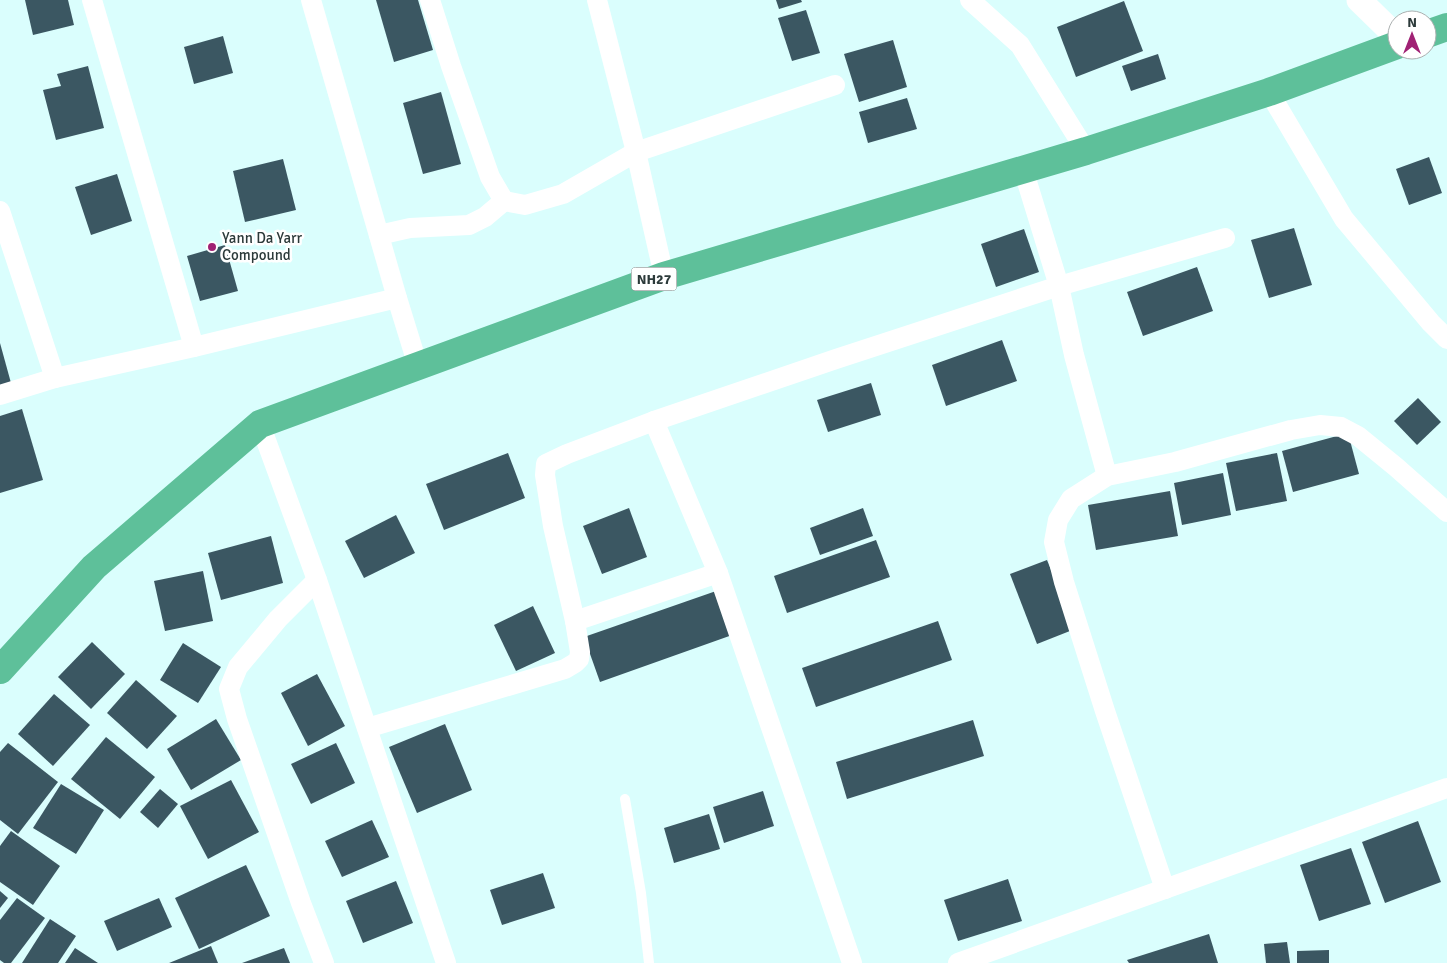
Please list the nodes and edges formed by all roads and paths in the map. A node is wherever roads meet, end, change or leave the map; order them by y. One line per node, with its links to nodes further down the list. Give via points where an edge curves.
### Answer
1 (92, 0): 23 (street)
2 (311, 0): 16 (street)
3 (430, 0): 14 (street, via 490,177)
4 (597, 0): 12 (street)
5 (970, 0): 11 (street, via 1020,45)
6 (1359, 0): 7 (street)
7 (1387, 27)
8 (1387, 49): 10 (highway, NH27)
9 (835, 85): 12 (street)
10 (1268, 92): 11 (highway, NH27); 21 (street, via 1344,219)
11 (1086, 150): 13 (highway, NH27)
12 (636, 152): 14 (street, via 563,194 525,205); 18 (street)
13 (1023, 169): 18 (highway, NH27); 19 (street)
14 (504, 201): 16 (street, via 485,217 468,225 410,228)
15 (0, 211): 25 (street)
16 (379, 235): 20 (street)
17 (1224, 238): 19 (street)
18 (664, 276): 24 (highway, NH27)
19 (1059, 286): 27 (street); 29 (street)
20 (397, 298): 23 (street); 24 (street)
21 (1439, 320): 22 (street)
22 (1447, 339)
23 (194, 347): 25 (street)
24 (418, 366): 28 (highway, NH27)
25 (55, 378): 26 (street)
26 (0, 395)
27 (654, 421): 31 (street); 33 (street, via 546,464 554,526)
28 (260, 424): 32 (street); 34 (highway, NH27, via 94,567)
29 (1107, 476): 30 (street, via 1175,462 1291,430 1320,425 1340,427 1358,436); 38 (street, via 1070,499 1058,520 1054,542 1102,702)
30 (1447, 512)
31 (718, 574): 33 (street); 42 (street)
32 (317, 580): 35 (street); 39 (street, via 278,619 238,667 229,689)
33 (575, 621): 35 (street, via 579,659 564,669)
34 (0, 670)
35 (367, 728): 40 (street)
36 (1447, 788): 38 (street)
37 (626, 799): 41 (lane)
38 (1166, 889): 43 (street)
39 (324, 963)
40 (446, 963)
41 (649, 963)
42 (852, 963)
43 (958, 963)

